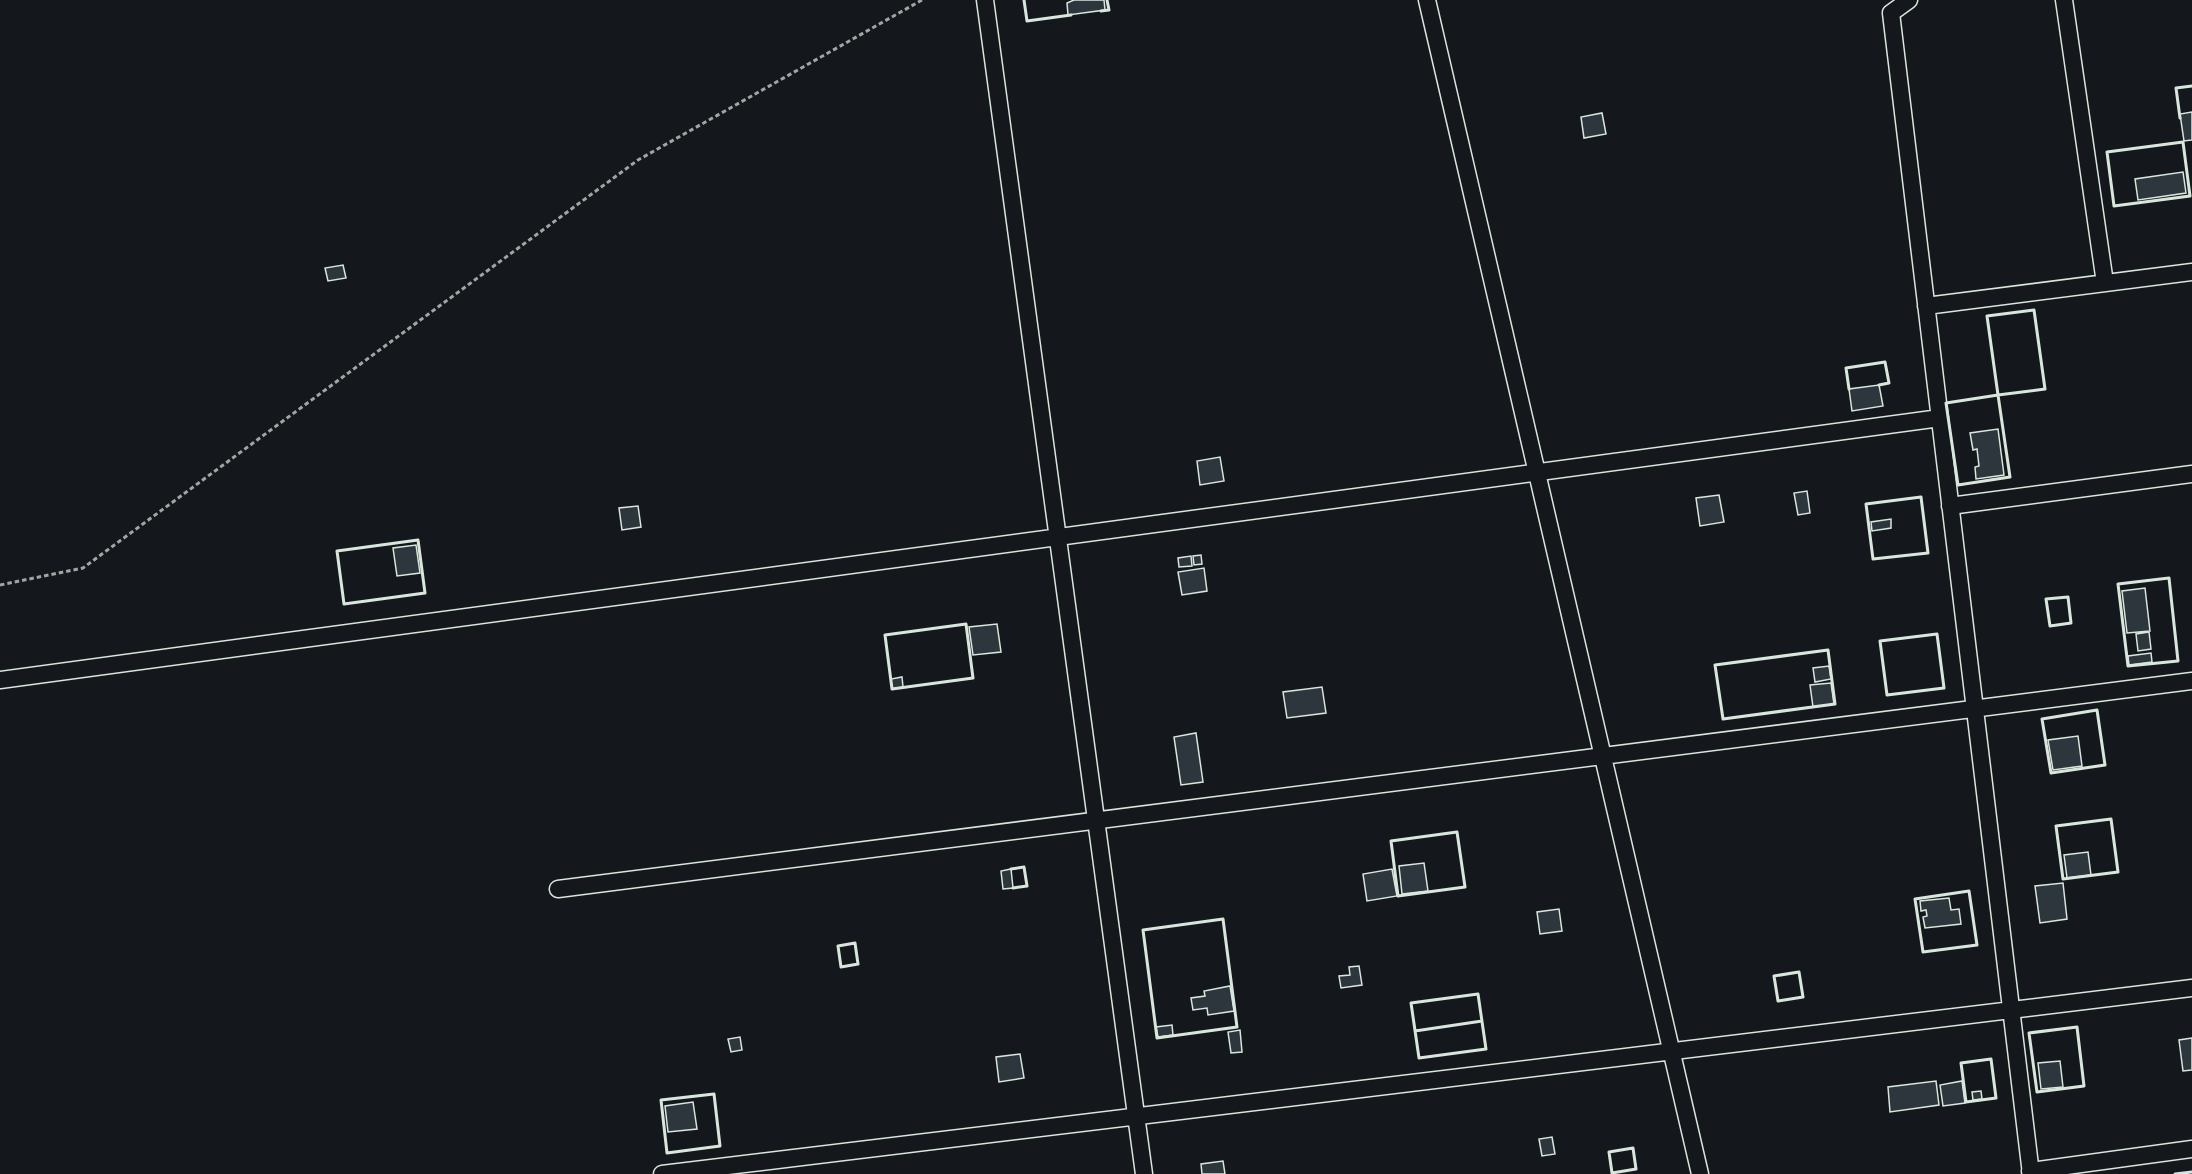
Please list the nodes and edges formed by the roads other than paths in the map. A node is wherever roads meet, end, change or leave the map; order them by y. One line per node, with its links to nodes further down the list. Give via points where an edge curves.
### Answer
1 (985, 0): 12 (street)
2 (1427, 0): 9 (street)
3 (1909, 0): 7 (street, via 1891,13)
4 (2064, 0): 6 (street)
5 (2192, 272): 6 (street)
6 (2104, 283): 7 (street)
7 (1926, 306): 8 (street)
8 (1940, 418): 9 (street); 11 (street)
9 (1537, 472): 12 (street); 16 (street)
10 (2192, 474): 11 (street)
11 (1950, 506): 15 (street)
12 (1058, 537): 13 (street); 17 (street)
13 (0, 680)
14 (2192, 681): 15 (street)
15 (1975, 709): 16 (street); 20 (street)
16 (1603, 756): 17 (street); 21 (street)
17 (1096, 821): 18 (street); 22 (street)
18 (558, 889)
19 (2192, 988): 20 (street)
20 (2011, 1010): 21 (street); 24 (street)
21 (1672, 1051): 22 (street); 27 (street)
22 (1136, 1117): 25 (street); 26 (street)
23 (2192, 1149): 24 (street)
24 (2031, 1172)
25 (662, 1174)
26 (1144, 1174)
27 (1700, 1174)

